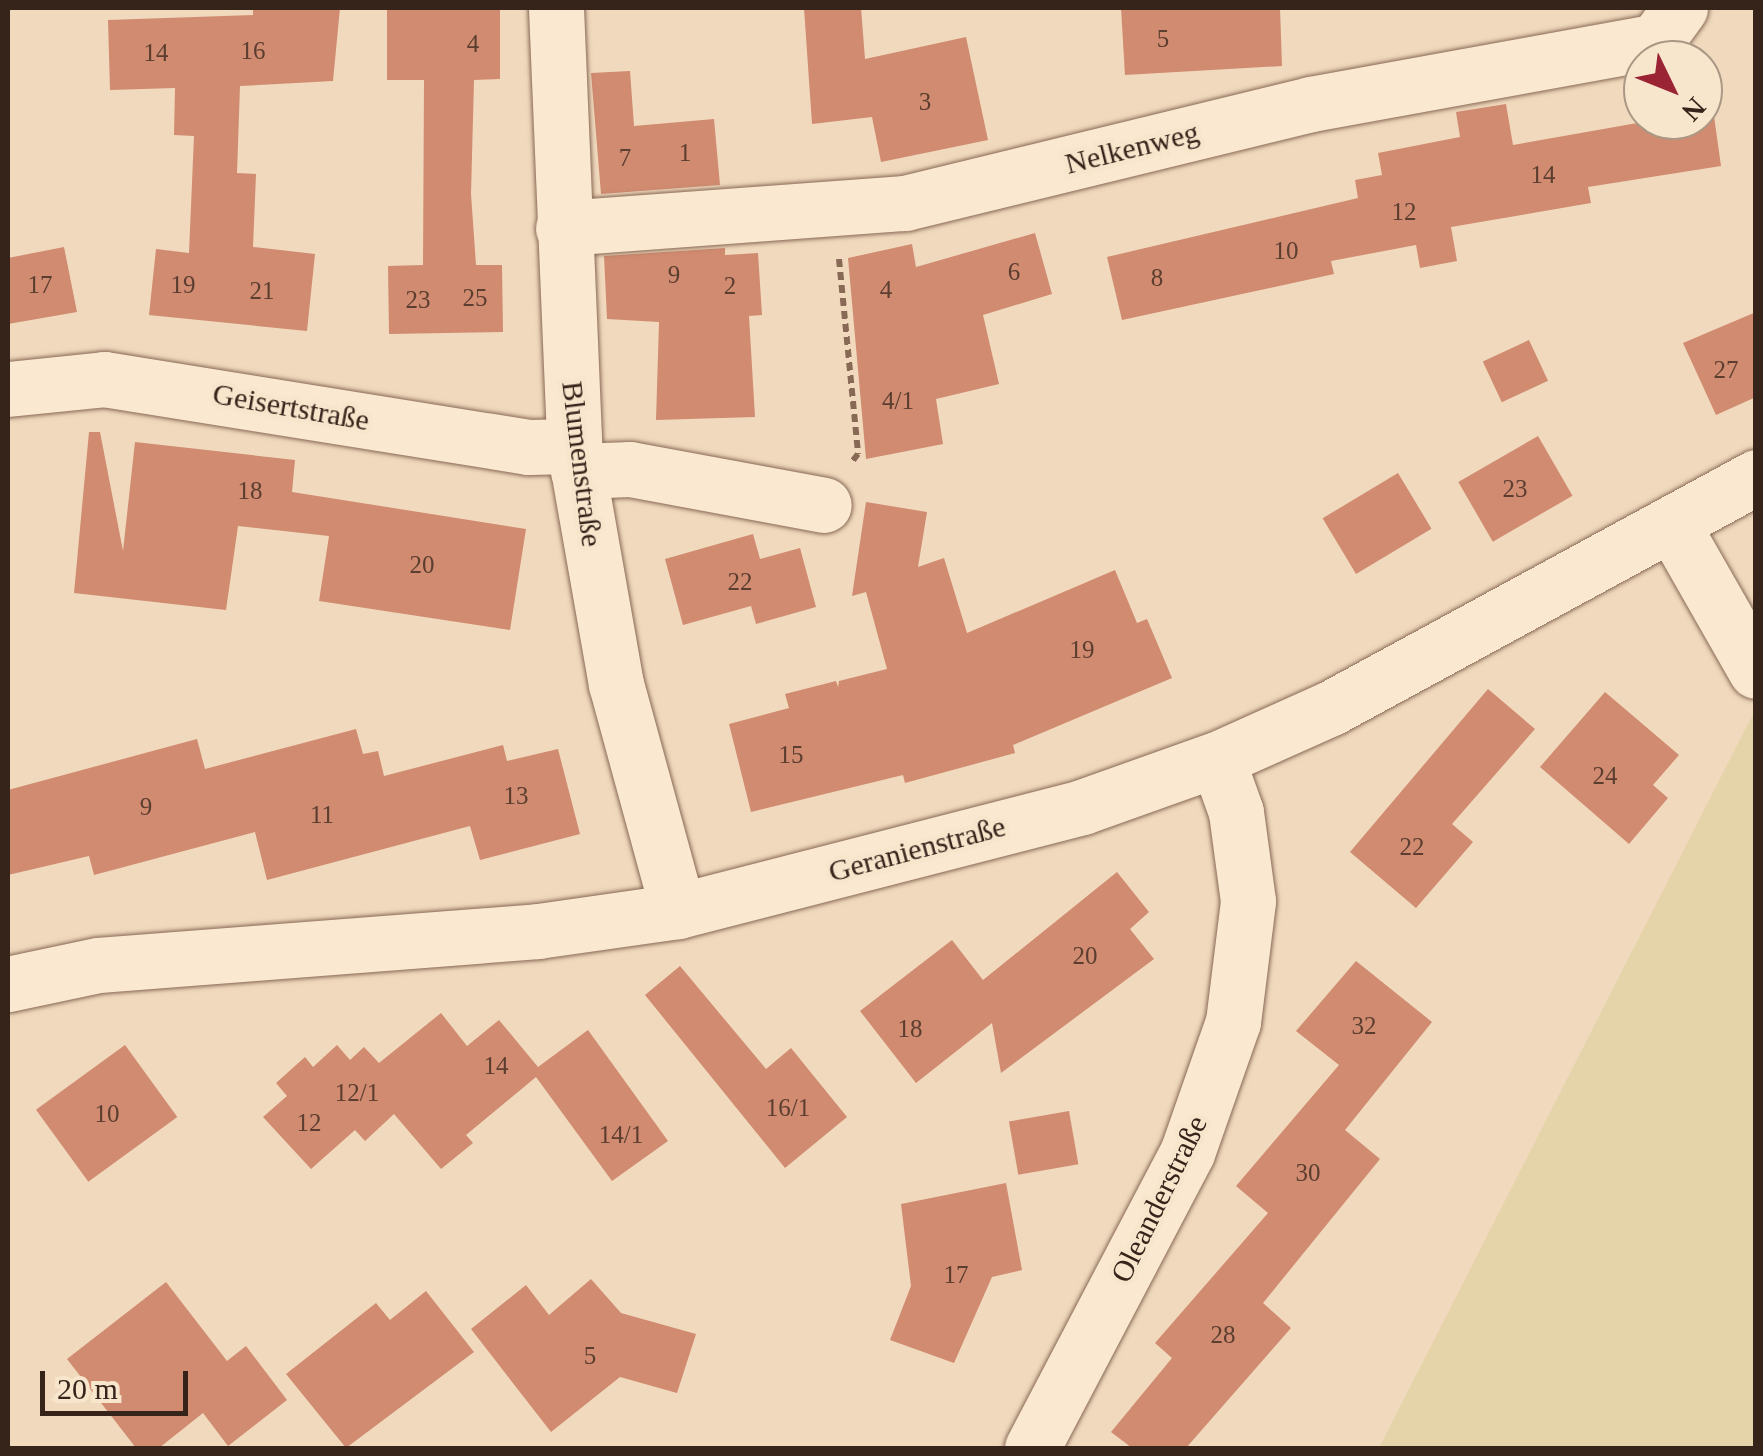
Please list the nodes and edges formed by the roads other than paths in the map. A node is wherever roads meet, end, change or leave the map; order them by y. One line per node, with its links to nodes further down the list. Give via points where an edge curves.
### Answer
1 (556, 8): 3 (street, Blumenstraße)
2 (1680, 8): 3 (street, Nelkenweg, via 1656,40 1311,104 905,204)
3 (563, 228): 5 (street, Blumenstraße)
4 (8, 390): 5 (street, Geisertstraße, via 104,379)
5 (576, 458): 7 (street, Geisertstraße); 11 (street, Blumenstraße, via 616,684)
6 (1756, 477): 8 (street, Geranienstraße)
7 (824, 505)
8 (1672, 524): 9 (street); 10 (street, Geranienstraße, via 1331,708)
9 (1756, 670)
10 (1217, 758): 11 (street, Geranienstraße, via 1082,807); 13 (street, Oleanderstraße, via 1236,812 1248,901 1233,1022 1187,1153)
11 (678, 911): 12 (street, Geranienstraße, via 538,931 98,965)
12 (8, 984)
13 (1032, 1448)

